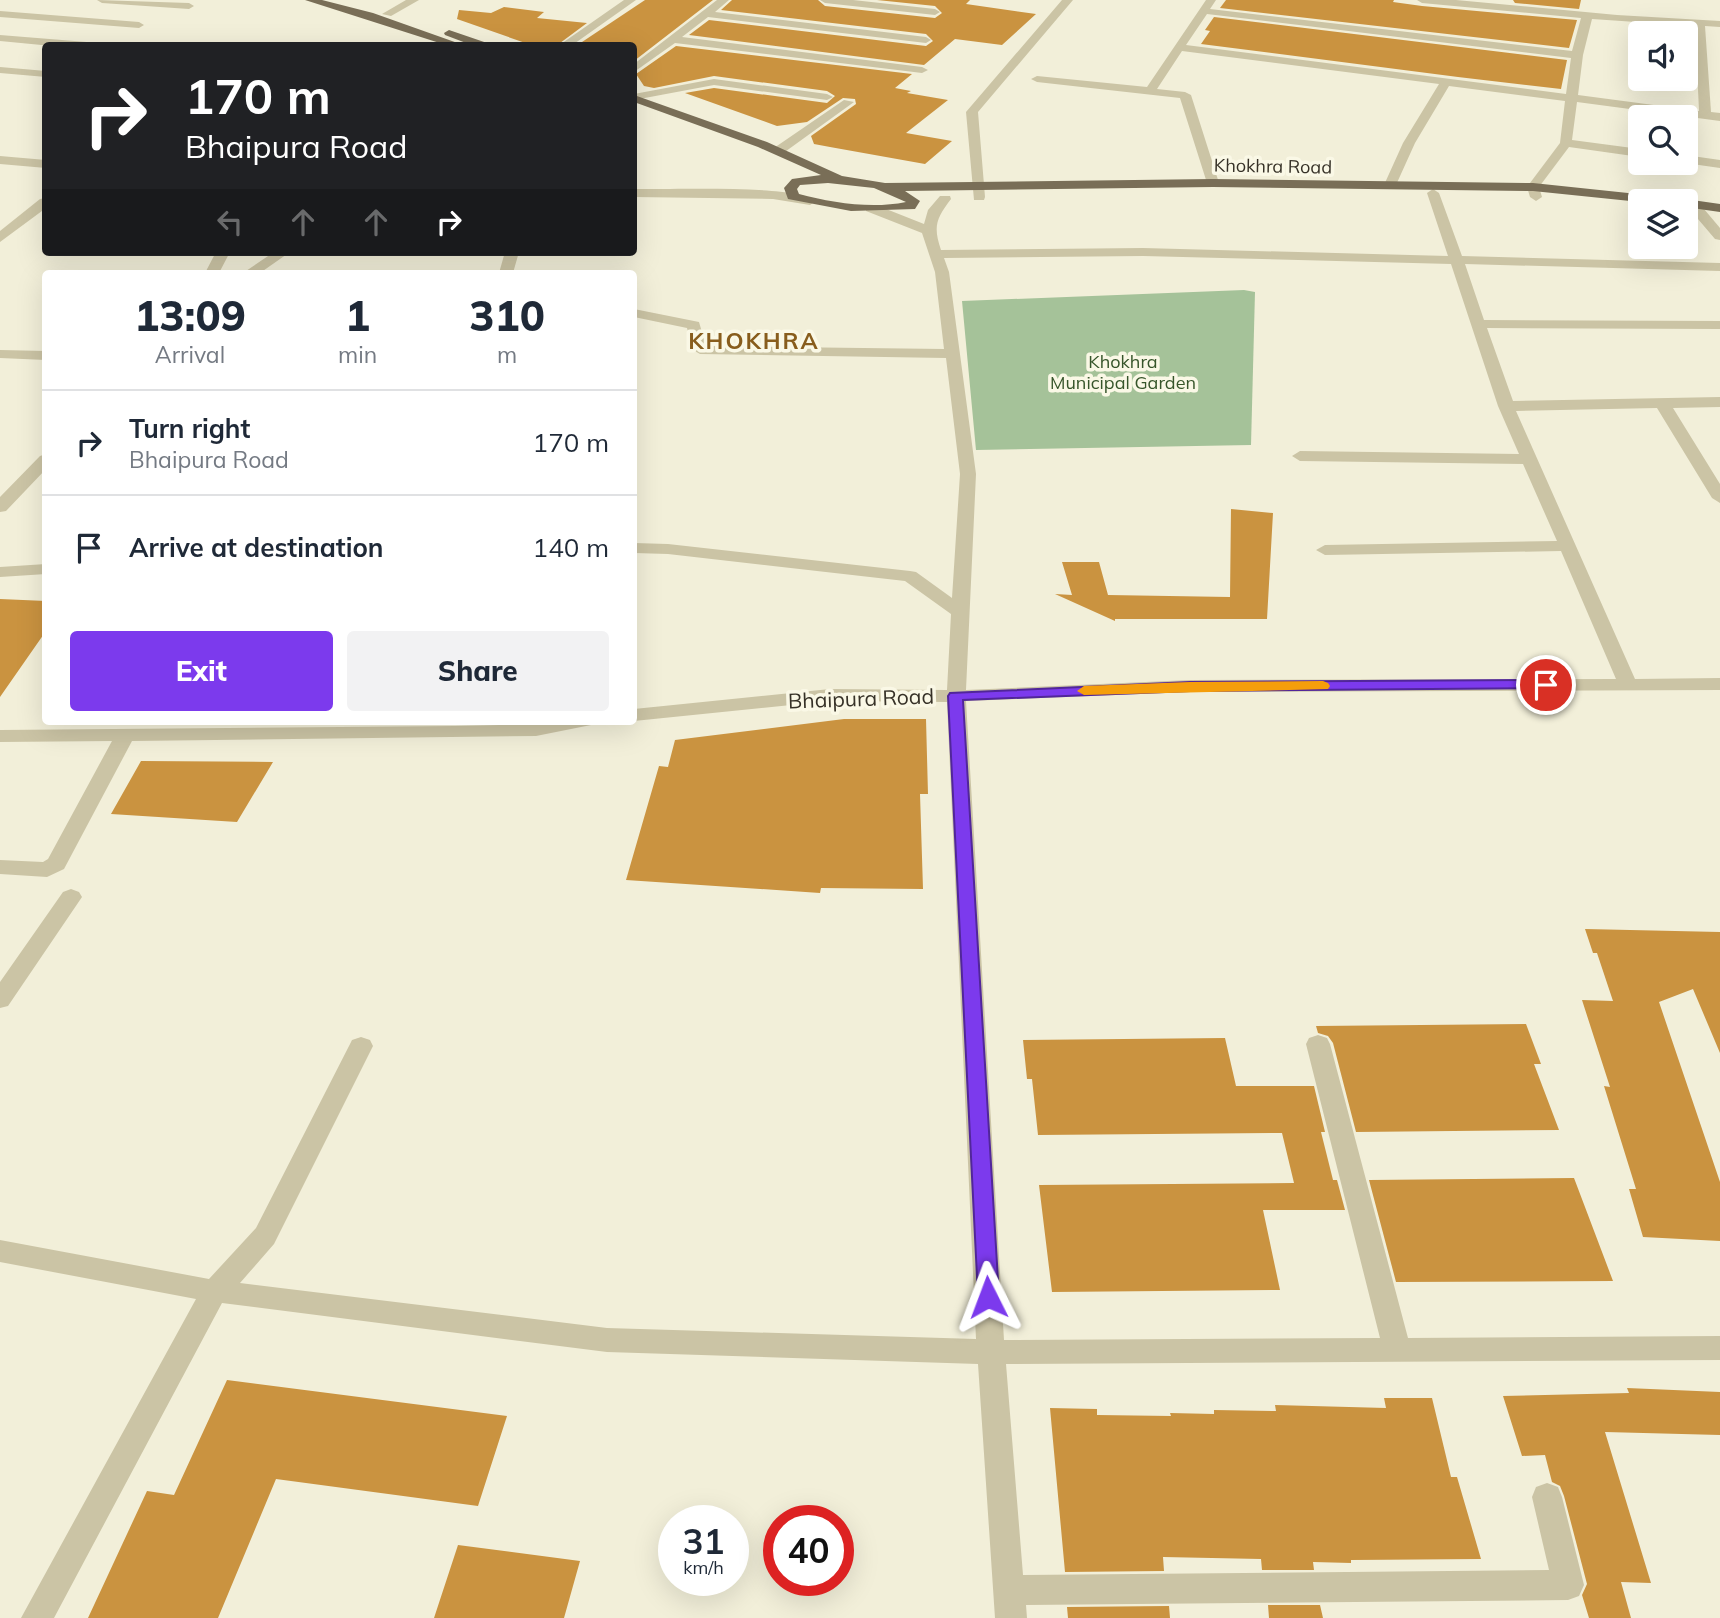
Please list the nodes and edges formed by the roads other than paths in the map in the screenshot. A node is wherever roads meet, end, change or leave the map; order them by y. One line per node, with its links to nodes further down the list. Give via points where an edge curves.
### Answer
1 (102, 0): 12 (street)
2 (310, 0): 26 (main road)
3 (339, 0): 16 (main road)
4 (414, 0): 16 (street)
5 (631, 0): 28 (street)
6 (724, 0): 17 (street)
7 (825, 0): 14 (street)
8 (1069, 0): 58 (street, via 972,111)
9 (1211, 0): 13 (street)
10 (1422, 0): 18 (street)
11 (1486, 0): 19 (street)
12 (189, 6)
13 (1204, 11): 29 (street); 30 (street)
14 (934, 12)
15 (0, 14): 21 (street)
16 (387, 14): 27 (main road)
17 (705, 14): 23 (street); 24 (street)
18 (1587, 16): 20 (street); 30 (street)
19 (1720, 23): 20 (street)
20 (1700, 24): 44 (street)
21 (139, 25)
22 (0, 38): 25 (street)
23 (672, 39): 31 (street); 33 (street)
24 (926, 40)
25 (50, 42)
26 (449, 42)
27 (473, 42)
28 (569, 42)
29 (1182, 48): 37 (street); 38 (street)
30 (1577, 55): 41 (street)
31 (637, 67)
32 (0, 70): 34 (street)
33 (922, 70)
34 (42, 74)
35 (718, 76): 40 (street)
36 (1037, 79): 38 (street)
37 (1447, 82): 41 (street); 56 (street, via 1409,143)
38 (1150, 91): 54 (street, via 1185,95)
39 (637, 97): 40 (street, via 714,82)
40 (837, 98): 47 (street)
41 (1573, 98): 44 (street); 46 (street)
42 (637, 99): 47 (main road)
43 (637, 107): 55 (main road, via 790,169)
44 (1705, 115): 45 (street)
45 (1720, 117)
46 (1566, 143): 48 (street); 59 (street)
47 (772, 148): 53 (main road)
48 (1628, 151)
49 (0, 160): 51 (street)
50 (1698, 161): 52 (street)
51 (42, 164)
52 (1720, 164)
53 (838, 179): 55 (main road); 57 (main road)
54 (1213, 183): 56 (main road, Khokhra Road); 58 (main road, Khokhra Road)
55 (793, 185): 61 (street); 65 (main road, via 793,195)
56 (1390, 185): 59 (main road, Khokhra Road)
57 (880, 187): 58 (main road, Khokhra Road); 66 (main road)
58 (978, 191): 62 (main road, Khokhra Road); 64 (main road, Khokhra Road)
59 (1534, 192): 62 (main road, Khokhra Road); 63 (main road, Khokhra Road); 68 (main road, Khokhra Road)
60 (637, 193): 61 (street)
61 (708, 193): 65 (street)
62 (1433, 193): 80 (street)
63 (1628, 198)
64 (945, 199): 66 (main road, Khokhra Road); 75 (street, via 935,210)
65 (810, 201): 70 (main road, Khokhra Road)
66 (914, 201): 70 (main road, Khokhra Road, via 910,206)
67 (42, 204): 77 (street)
68 (1628, 204)
69 (1698, 205): 71 (main road)
70 (871, 208): 75 (street)
71 (1720, 208)
72 (1698, 212): 73 (main road)
73 (1720, 215)
74 (1698, 216): 76 (street)
75 (929, 231): 78 (street)
76 (1720, 236)
77 (0, 239)
78 (938, 254): 80 (street, via 1143,252); 87 (street)
79 (277, 256): 82 (street)
80 (1458, 262): 81 (street); 84 (street)
81 (1720, 267)
82 (255, 270)
83 (637, 314): 87 (street, via 694,325 699,350)
84 (1479, 324): 85 (street); 91 (street)
85 (1720, 325)
86 (0, 354): 88 (street)
87 (952, 354): 102 (street, via 968,474)
88 (42, 356)
89 (1720, 401): 90 (street)
90 (1662, 403): 91 (street); 95 (street)
91 (1506, 406): 93 (street)
92 (1300, 456): 93 (street)
93 (1529, 459): 97 (street)
94 (42, 463): 96 (street)
95 (1720, 498)
96 (0, 507)
97 (1567, 546): 99 (street); 103 (street)
98 (637, 548): 102 (street, via 910,576)
99 (1325, 550)
100 (42, 569): 101 (street)
101 (0, 572)
102 (960, 612): 105 (street)
103 (1628, 684): 104 (street, Bhaipura Road); 105 (street, Bhaipura Road, via 1190,686)
104 (1720, 684)
105 (956, 696): 106 (street, Bhaipura Road, via 830,695); 119 (street)
106 (637, 715)
107 (563, 725): 109 (street, via 455,733)
108 (0, 736): 109 (street)
109 (125, 736): 110 (street, via 56,864 47,870)
110 (0, 867)
111 (71, 897): 112 (street)
112 (0, 1000)
113 (1318, 1044): 118 (street)
114 (361, 1046): 116 (street, via 265,1236)
115 (0, 1251): 116 (street)
116 (215, 1291): 119 (street, via 607,1340); 122 (street)
117 (1720, 1349): 118 (street)
118 (1397, 1350): 119 (street)
119 (991, 1352): 121 (street)
120 (1547, 1497): 121 (street, via 1568,1585)
121 (1010, 1604)
122 (37, 1618)

